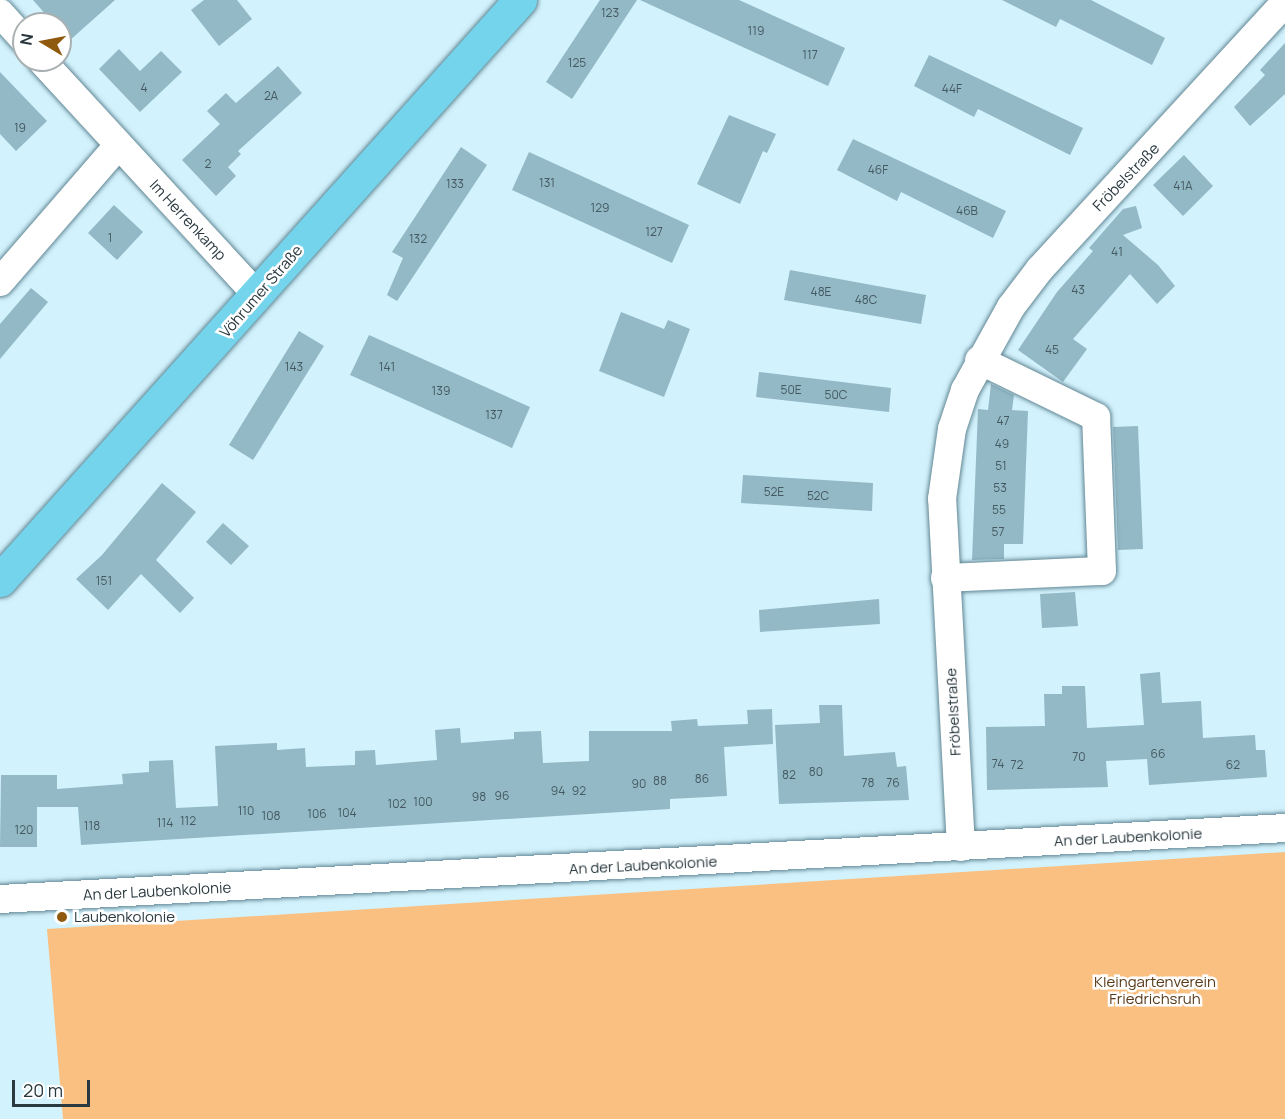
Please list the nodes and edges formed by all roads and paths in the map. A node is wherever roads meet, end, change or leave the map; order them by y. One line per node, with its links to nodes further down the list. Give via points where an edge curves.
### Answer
1 (520, 0): 8 (main road, Vöhrumer Straße)
2 (1285, 3): 9 (street, Fröbelstraße, via 1048,260 1011,307)
3 (0, 13): 4 (street)
4 (12, 26)
5 (52, 72): 6 (street, Im Herrenkamp)
6 (118, 146): 7 (street); 8 (street, Im Herrenkamp)
7 (0, 282)
8 (257, 295): 11 (main road, Vöhrumer Straße)
9 (980, 360): 10 (street, Fröbelstraße, via 952,429 944,475); 10 (street, via 1096,417 1102,571)
10 (945, 578): 13 (street, Fröbelstraße)
11 (0, 580)
12 (1285, 828): 13 (street, An der Laubenkolonie)
13 (961, 847): 14 (street, An der Laubenkolonie)
14 (0, 899)

